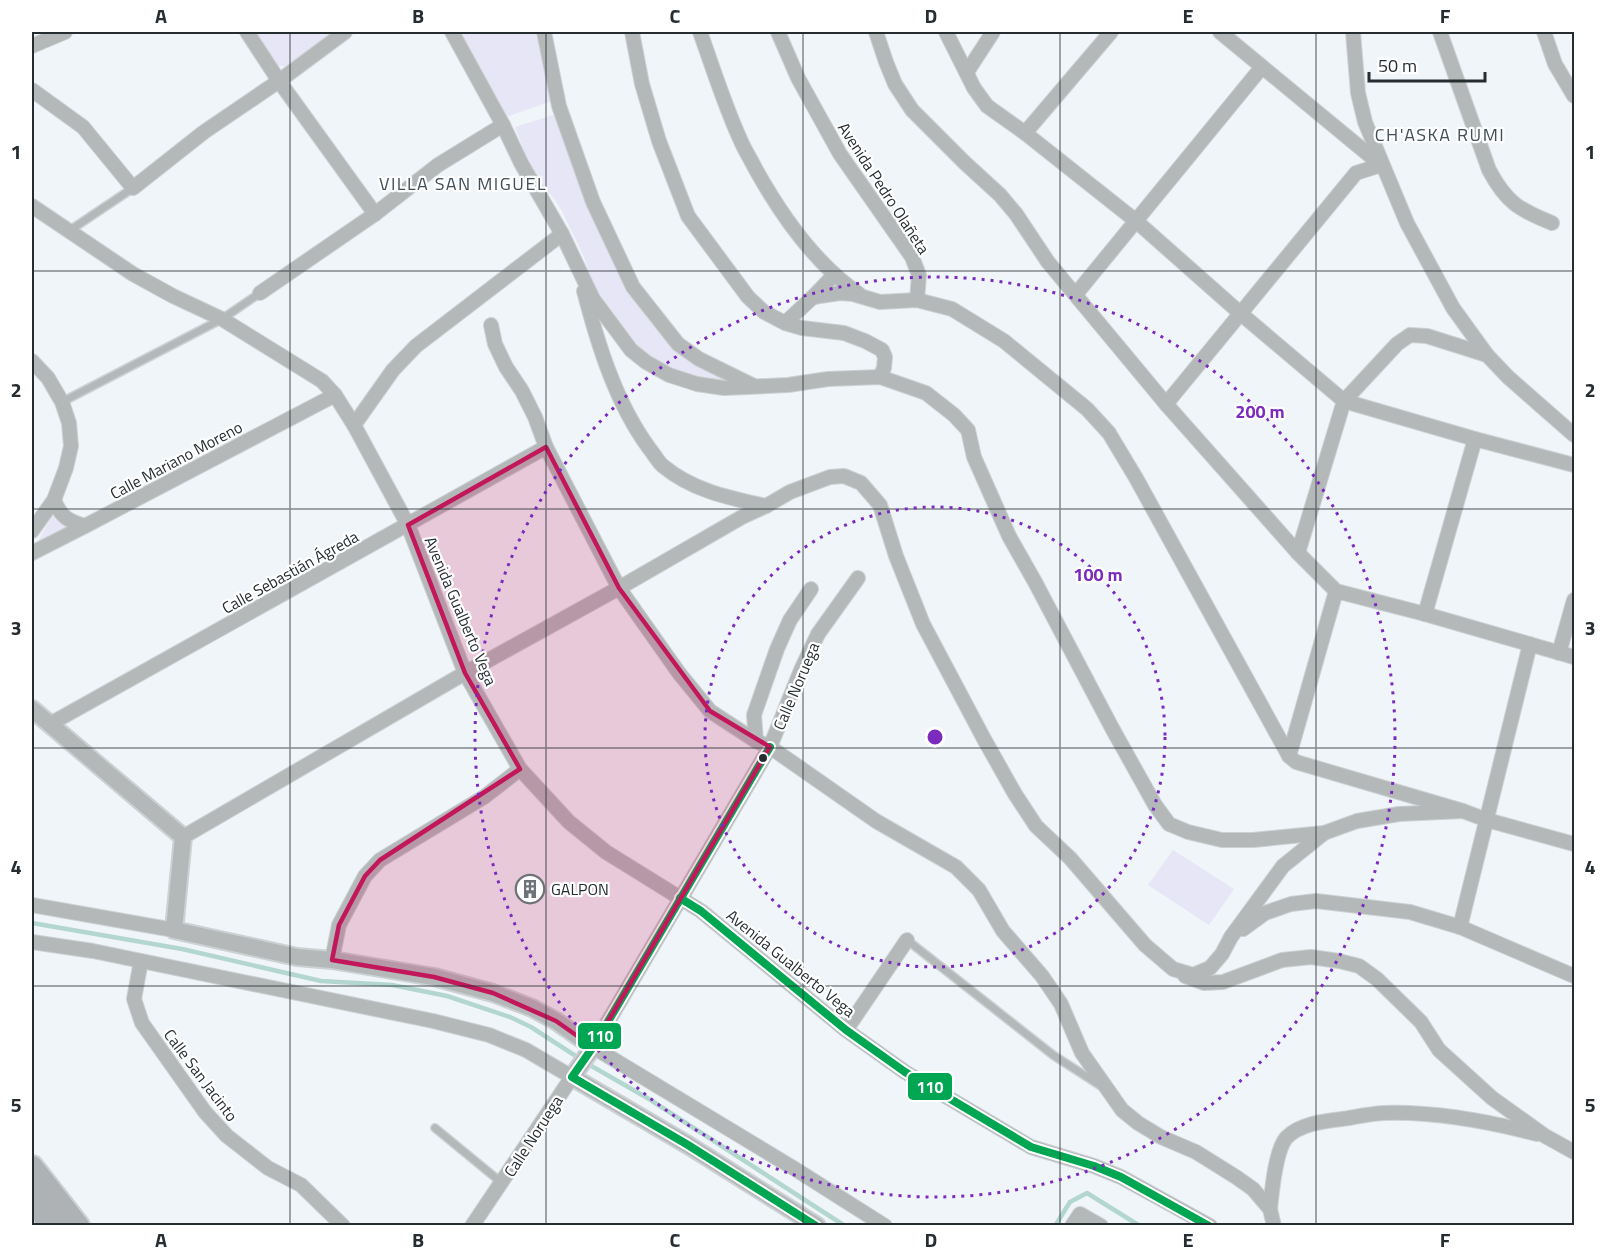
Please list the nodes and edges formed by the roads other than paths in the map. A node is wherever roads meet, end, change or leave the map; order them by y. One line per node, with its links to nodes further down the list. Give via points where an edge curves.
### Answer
1 (65, 32): 17 (street)
2 (247, 32): 20 (street)
3 (345, 32): 20 (street)
4 (452, 32): 23 (street)
5 (544, 32): 47 (street, via 559,106 593,202 633,287 678,344)
6 (632, 32): 42 (street, via 659,141 688,216 748,297 764,312)
7 (700, 32): 34 (street, via 740,141 791,225)
8 (778, 32): 39 (street, Avenida Pedro Olañeta, via 798,78 840,154 912,257 919,275)
9 (876, 32): 36 (street, via 896,84 912,110 1000,195)
10 (946, 32): 19 (street)
11 (993, 32): 19 (street)
12 (1111, 32): 24 (street)
13 (1220, 32): 18 (street)
14 (1353, 32): 25 (street, via 1358,93)
15 (1440, 32): 30 (street, via 1498,188 1528,214)
16 (1544, 32): 22 (street, via 1555,64)
17 (32, 46)
18 (1262, 67): 25 (street); 29 (street)
19 (967, 72): 24 (street, via 987,106)
20 (279, 81): 26 (street, via 204,132); 28 (street)
21 (32, 90): 26 (street, via 83,127)
22 (1575, 96)
23 (503, 125): 28 (street, via 438,165); 32 (street)
24 (1025, 133): 29 (street)
25 (1382, 165): 40 (street, via 1356,173); 44 (street, via 1407,223 1453,308)
26 (133, 188): 31 (lane)
27 (32, 206): 31 (street, Avenida Gualberto Vega)
28 (375, 214): 35 (street)
29 (1136, 221): 36 (street); 40 (street)
30 (1552, 223)
31 (69, 231): 41 (street, Avenida Gualberto Vega, via 134,274)
32 (562, 234): 33 (street); 52 (street, via 416,346 393,370)
33 (576, 260): 47 (street, via 593,299 631,350 646,362 697,384); 58 (street, via 595,335 617,391 636,430 662,465 689,483 723,497)
34 (834, 275): 37 (street); 38 (street)
35 (260, 293): 41 (lane)
36 (1076, 294): 51 (street)
37 (861, 296): 38 (street, via 840,293); 39 (street, via 880,302)
38 (813, 297): 42 (street)
39 (917, 300): 78 (street, via 952,309 1004,341 1087,409 1109,433)
40 (1240, 313): 49 (street); 51 (street)
41 (222, 319): 48 (street, Avenida Gualberto Vega, via 322,381); 50 (lane)
42 (785, 323): 46 (street, via 844,333 882,350 885,357)
43 (491, 325): 55 (street, via 495,344 535,417)
44 (1487, 355): 49 (street, via 1427,336 1410,335 1396,344); 53 (street)
45 (32, 361): 50 (street)
46 (880, 377): 47 (street); 82 (street, via 926,393 968,430 974,457 1009,536 1155,806 1169,824 1222,840)
47 (756, 387)
48 (335, 395): 52 (street, Avenida Gualberto Vega); 60 (street, Calle Mariano Moreno)
49 (1344, 401): 54 (street); 63 (street)
50 (62, 402): 57 (street, via 71,446)
51 (1166, 404): 63 (street)
52 (354, 425): 59 (street, Avenida Gualberto Vega)
53 (1575, 435)
54 (1475, 439): 56 (street); 69 (street)
55 (546, 447): 59 (street, Calle Sebastián Ágreda); 65 (street)
56 (1575, 465)
57 (54, 500): 60 (street, via 59,513); 61 (street)
58 (766, 506): 65 (street); 94 (street, via 830,477 844,476 861,483 880,505 923,624 1020,802 1036,826 1070,858 1145,945)
59 (408, 525): 73 (street, Avenida Gualberto Vega); 75 (street, Calle Sebastián Ágreda)
60 (86, 526): 62 (street, Calle Mariano Moreno)
61 (32, 531)
62 (32, 553)
63 (1298, 553): 67 (street)
64 (858, 578): 77 (street, Calle Noruega, via 818,634)
65 (619, 588): 73 (street); 76 (street, via 710,711)
66 (811, 589): 76 (street, via 777,649 754,715)
67 (1336, 591): 69 (street); 78 (street)
68 (1575, 600): 71 (street)
69 (1425, 614): 70 (street)
70 (1530, 644): 71 (street); 81 (street)
71 (1559, 652): 72 (street)
72 (1575, 657)
73 (465, 673): 79 (street, Avenida Gualberto Vega); 83 (street)
74 (32, 709): 75 (street)
75 (50, 724): 83 (street)
76 (756, 741): 77 (street)
77 (770, 747): 85 (street, Calle Noruega); 98 (street, via 876,821 956,867 979,890 1003,931 1061,1004 1082,1053)
78 (1289, 756): 80 (street, via 1296,762)
79 (520, 769): 85 (street, Avenida Gualberto Vega, via 569,822 606,852); 92 (street, via 483,797 381,860 366,876 339,925)
80 (1463, 811): 81 (street); 82 (street, via 1399,814 1358,821)
81 (1487, 820): 84 (street); 87 (street)
82 (1324, 833): 89 (street, via 1283,866)
83 (183, 837): 88 (street)
84 (1575, 844)
85 (680, 898): 96 (street, Avenida Gualberto Vega); 97 (street, Calle Noruega)
86 (32, 905): 88 (street)
87 (1460, 927): 89 (street, via 1410,912 1316,901 1265,913); 95 (street)
88 (174, 930): 92 (street, via 297,957)
89 (1231, 937): 94 (street, via 1210,968 1193,975)
90 (907, 940): 96 (street); 98 (lane, via 1053,1055)
91 (32, 942): 93 (street)
92 (332, 960): 97 (street, via 434,977 532,1008 556,1021)
93 (141, 961): 97 (street, via 422,1019); 108 (street, Calle San Jacinto, via 134,999 142,1023 205,1112 227,1136 268,1168 301,1185)
94 (1173, 969): 100 (street, via 1204,983 1223,982 1282,960 1311,957 1359,966 1421,1022 1439,1050 1492,1098)
95 (1575, 976)
96 (846, 1030): 114 (street, Avenida Gualberto Vega, via 905,1072 1031,1147 1121,1177)
97 (582, 1062): 103 (street, Calle Noruega); 110 (street, via 688,1145); 111 (street, via 795,1169)
98 (1107, 1090): 105 (street, via 1138,1123 1236,1177)
99 (435, 1128): 103 (lane)
100 (1545, 1136): 101 (street); 105 (street, via 1440,1116 1382,1113 1322,1122 1298,1130 1286,1139 1277,1159)
101 (1575, 1152)
102 (32, 1167): 107 (highway)
103 (502, 1183): 109 (street, Calle Noruega)
104 (32, 1199): 106 (highway)
105 (1270, 1209): 115 (street)
106 (52, 1226)
107 (78, 1226)
108 (343, 1226)
109 (472, 1226)
110 (817, 1226)
111 (885, 1226)
112 (1072, 1226): 113 (street, via 1080,1214)
113 (1101, 1226)
114 (1210, 1226)
115 (1274, 1226)

